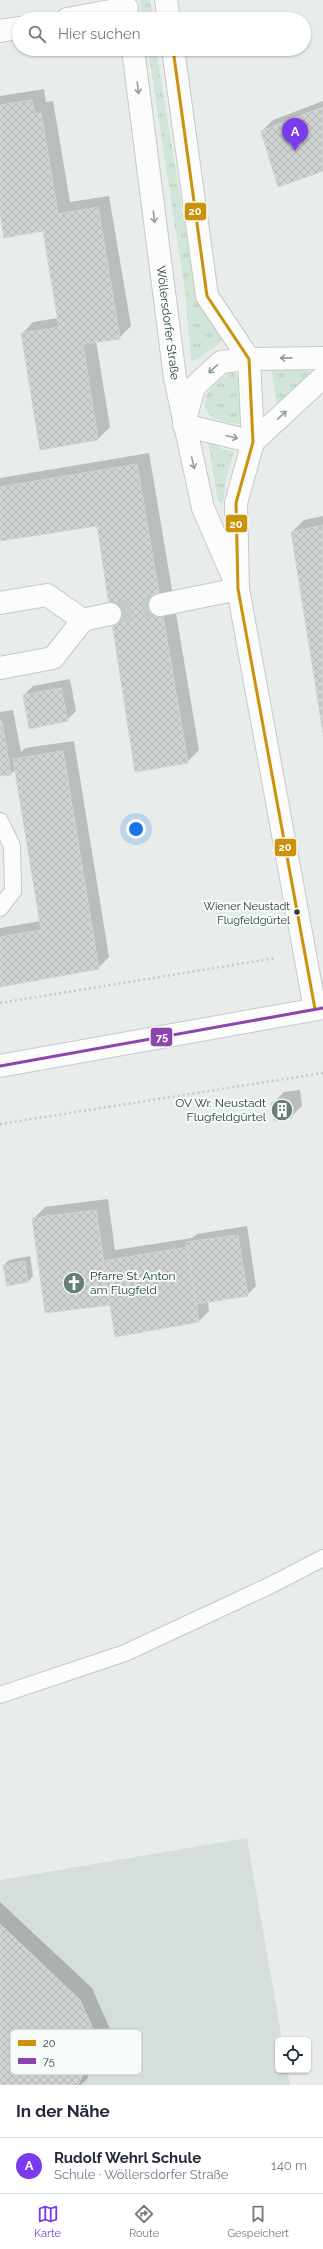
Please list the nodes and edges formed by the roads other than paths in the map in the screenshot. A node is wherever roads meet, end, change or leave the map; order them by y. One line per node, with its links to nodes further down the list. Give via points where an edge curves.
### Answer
1 (166, 0): 4 (street)
2 (127, 9): 3 (street)
3 (109, 12)
4 (168, 12)
5 (12, 29): 6 (street)
6 (0, 32)
7 (133, 56): 12 (street, Wöllersdorfer Straße, one-way to 12, via 175,378)
8 (175, 56): 10 (street, via 207,296)
9 (323, 358): 10 (street, one-way to 10)
10 (249, 359): 12 (street, one-way to 12, via 221,362 194,387); 13 (street, Wöllersdorfer Straße)
11 (323, 377): 13 (street, one-way to 11)
12 (184, 425): 13 (street, one-way to 13); 14 (street, Wöllersdorfer Straße, one-way to 14, via 203,508)
13 (253, 442): 14 (street, Wöllersdorfer Straße, via 236,503)
14 (238, 589): 16 (street); 22 (street, Wöllersdorfer Straße)
15 (0, 603): 18 (street, via 47,595)
16 (160, 604)
17 (110, 614): 18 (street)
18 (83, 620): 19 (street, via 53,658)
19 (0, 668)
20 (0, 821): 21 (lane, via 12,846 13,891)
21 (0, 908)
22 (319, 1009): 23 (street)
23 (0, 1066)
24 (323, 1558): 25 (lane, via 125,1653)
25 (0, 1695)

